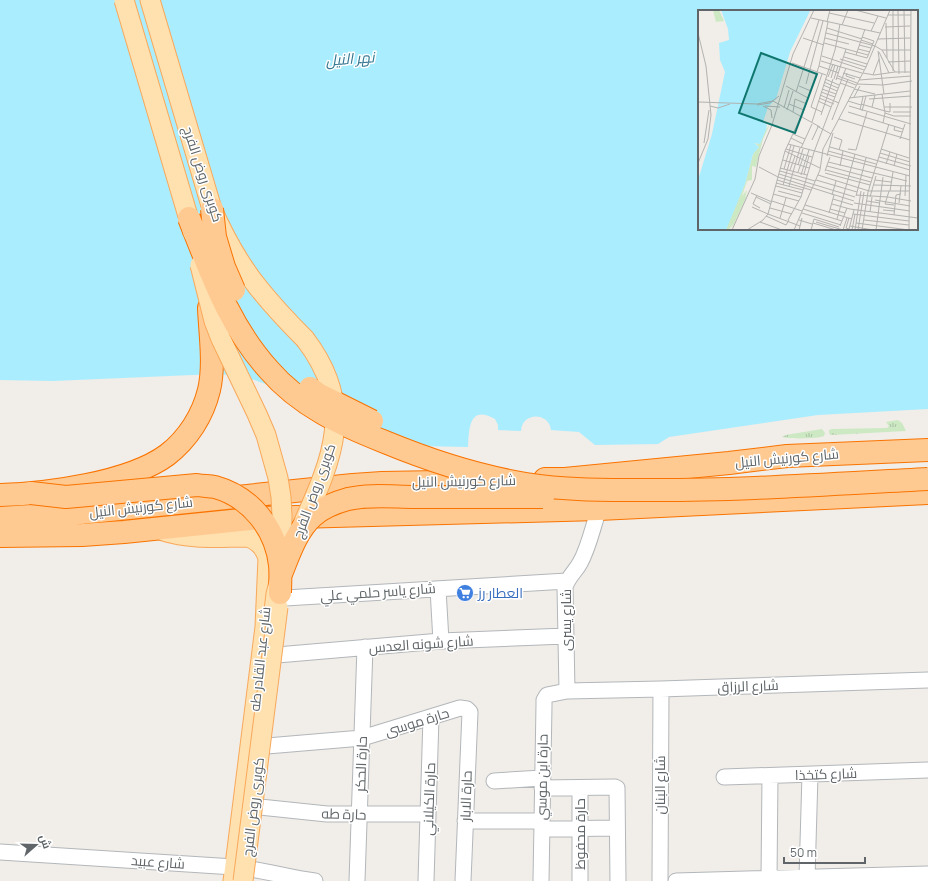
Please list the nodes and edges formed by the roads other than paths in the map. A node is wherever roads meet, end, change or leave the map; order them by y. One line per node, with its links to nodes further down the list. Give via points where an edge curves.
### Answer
1 (124, 0): 4 (main road, كوبرى روض الفرج, bridge)
2 (150, 0): 3 (main road, كوبرى روض الفرج)
3 (212, 209): 8 (highway, bridge, via 215,237 237,298 272,352 294,375 318,394 417,440 502,465 627,480); 19 (main road, كوبرى روض الفرج, bridge, via 244,268 271,304 316,354 332,388 336,425 333,444 288,563)
4 (189, 218): 5 (main road, كوبرى روض الفرج, bridge); 9 (highway, bridge, via 222,300 235,325 250,348 280,382 331,419 434,461 526,484 585,490 690,491)
5 (209, 302): 10 (highway, bridge, via 212,369 209,389 203,408 182,441 150,465 131,473 91,484); 19 (main road, كوبرى روض الفرج, bridge, via 221,339 248,394 273,456 281,497)
6 (928, 450): 7 (highway, شارع كورنيش النيل, via 808,454)
7 (729, 463): 15 (highway, شارع كورنيش النيل, via 565,479 353,485 80,513); 19 (highway, bridge, via 687,483 646,494 348,499 320,511 308,521 290,551)
8 (928, 466)
9 (928, 479)
10 (31, 493): 12 (highway); 19 (highway, bridge, via 66,496 197,485 215,487 231,493 255,511 269,530 276,547)
11 (928, 493): 13 (highway, شارع كورنيش النيل)
12 (0, 495)
13 (599, 509): 14 (highway, شارع كورنيش النيل); 18 (street, شارع يسرى, via 579,563)
14 (327, 515): 16 (highway, شارع كورنيش النيل, via 260,518); 19 (main road, شارع عبد القادر طه, via 303,542)
15 (0, 518)
16 (156, 529): 17 (highway, شارع كورنيش النيل, via 82,535); 40 (main road, شارع عبد القادر طه, via 197,538 248,537 266,550 268,558 265,627)
17 (0, 536)
18 (567, 581): 20 (street, شارع ياسر حلمي علي); 21 (street, شارع يسرى)
19 (282, 588): 20 (street, شارع ياسر حلمي علي); 24 (main road, شارع عبد القادر طه); 40 (main road, كوبرى روض الفرج, bridge, via 276,594 250,790); 49 (main road, كوبرى روض الفرج, bridge)
20 (438, 589): 22 (street)
21 (566, 636): 22 (street, شارع شونه العدس); 27 (street, شارع يسرى)
22 (440, 641): 23 (street, شارع شونه العدس)
23 (365, 647): 24 (street, شارع شونه العدس); 30 (street, حارة الحكر)
24 (277, 654): 31 (main road, شارع عبد القادر طه)
25 (928, 680): 26 (street, شارع الرزاق)
26 (661, 689): 27 (street, شارع الرزاق); 60 (street, شارع البنان)
27 (567, 691): 37 (street, حارة ابن موسي, via 552,693 544,700)
28 (470, 712): 29 (street, حارة موسى, via 464,708); 43 (street, حارة الابار)
29 (431, 717): 30 (street, حارة موسى); 41 (street, حارة الكيلاني)
30 (362, 738): 31 (street, حارة موسى); 42 (street, حارة الحكر)
31 (267, 746): 39 (main road, شارع عبد القادر طه)
32 (928, 770): 33 (street, شارع كتخذا)
33 (810, 775): 34 (street, شارع كتخذا); 50 (street)
34 (770, 776): 35 (street, شارع كتخذا); 51 (street)
35 (724, 777)
36 (494, 781): 37 (street)
37 (542, 783): 38 (street); 44 (street, حارة ابن موسي)
38 (580, 788): 45 (street, حارة محفوظ); 46 (street, via 617,789)
39 (260, 808): 42 (street, حارة طه); 49 (main road, شارع عبد القادر طه)
40 (241, 812): 49 (main road, شارع عبد القادر طه)
41 (428, 814): 42 (street, حارة طه); 55 (street, حارة الكيلاني)
42 (360, 815): 54 (street, حارة الحكر)
43 (465, 821): 44 (street); 56 (street, حارة الابار)
44 (542, 825): 45 (street); 57 (street, حارة ابن موسي)
45 (580, 828): 46 (street); 58 (street, حارة محفوظ)
46 (617, 828): 59 (street)
47 (0, 852): 49 (street, شارع عبيد)
48 (928, 874): 50 (street)
49 (243, 876): 53 (street, شارع عبيد)
50 (807, 877): 51 (street)
51 (769, 878): 52 (street)
52 (731, 880): 61 (street)
53 (315, 881)
54 (357, 881)
55 (426, 881)
56 (463, 881)
57 (541, 881)
58 (580, 881)
59 (618, 881)
60 (660, 881)
61 (676, 881)

